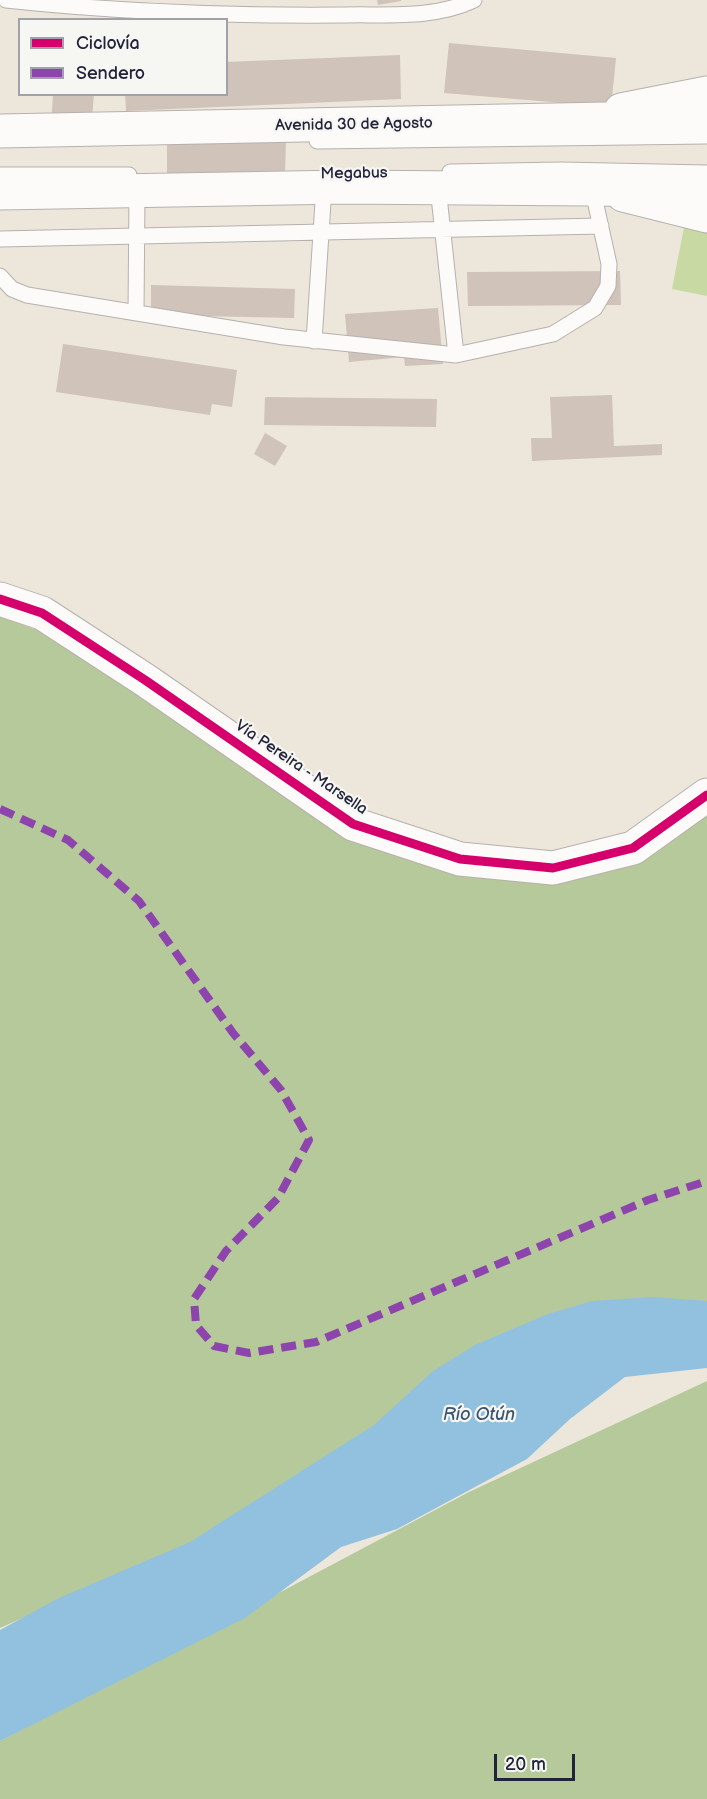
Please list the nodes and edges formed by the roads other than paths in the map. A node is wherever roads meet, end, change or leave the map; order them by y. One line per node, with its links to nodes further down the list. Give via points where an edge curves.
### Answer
1 (6, 0): 2 (lane, via 123,9 309,15 424,13)
2 (474, 0)
3 (707, 93): 6 (main road)
4 (707, 117): 6 (main road, Avenida 30 de Agosto)
5 (0, 130): 6 (main road, Avenida 30 de Agosto)
6 (562, 130): 7 (lane, Megabus); 8 (lane, Megabus); 9 (lane)
7 (707, 136)
8 (0, 141)
9 (707, 147)
10 (707, 173): 11 (lane, Megabus, via 561,170)
11 (167, 174)
12 (0, 175): 13 (lane)
13 (140, 183): 16 (main road); 18 (main road); 23 (lane)
14 (438, 187): 15 (main road); 16 (main road); 21 (lane)
15 (592, 187): 17 (main road); 19 (main road); 20 (lane)
16 (324, 188): 22 (lane)
17 (707, 190)
18 (0, 194)
19 (707, 216)
20 (601, 226): 21 (lane); 28 (lane, via 609,264 608,286 595,308 553,334)
21 (442, 230): 22 (lane); 28 (lane)
22 (323, 232): 23 (lane); 27 (lane)
23 (137, 237): 24 (lane); 26 (lane)
24 (0, 239)
25 (0, 276): 26 (lane, via 12,289 27,295)
26 (136, 313): 27 (lane)
27 (314, 340): 28 (lane)
28 (456, 355)
29 (0, 598): 30 (main road, Vía Pereira - Marsella, via 42,614 69,631 353,824 460,859 553,868 633,848)
30 (707, 795)

